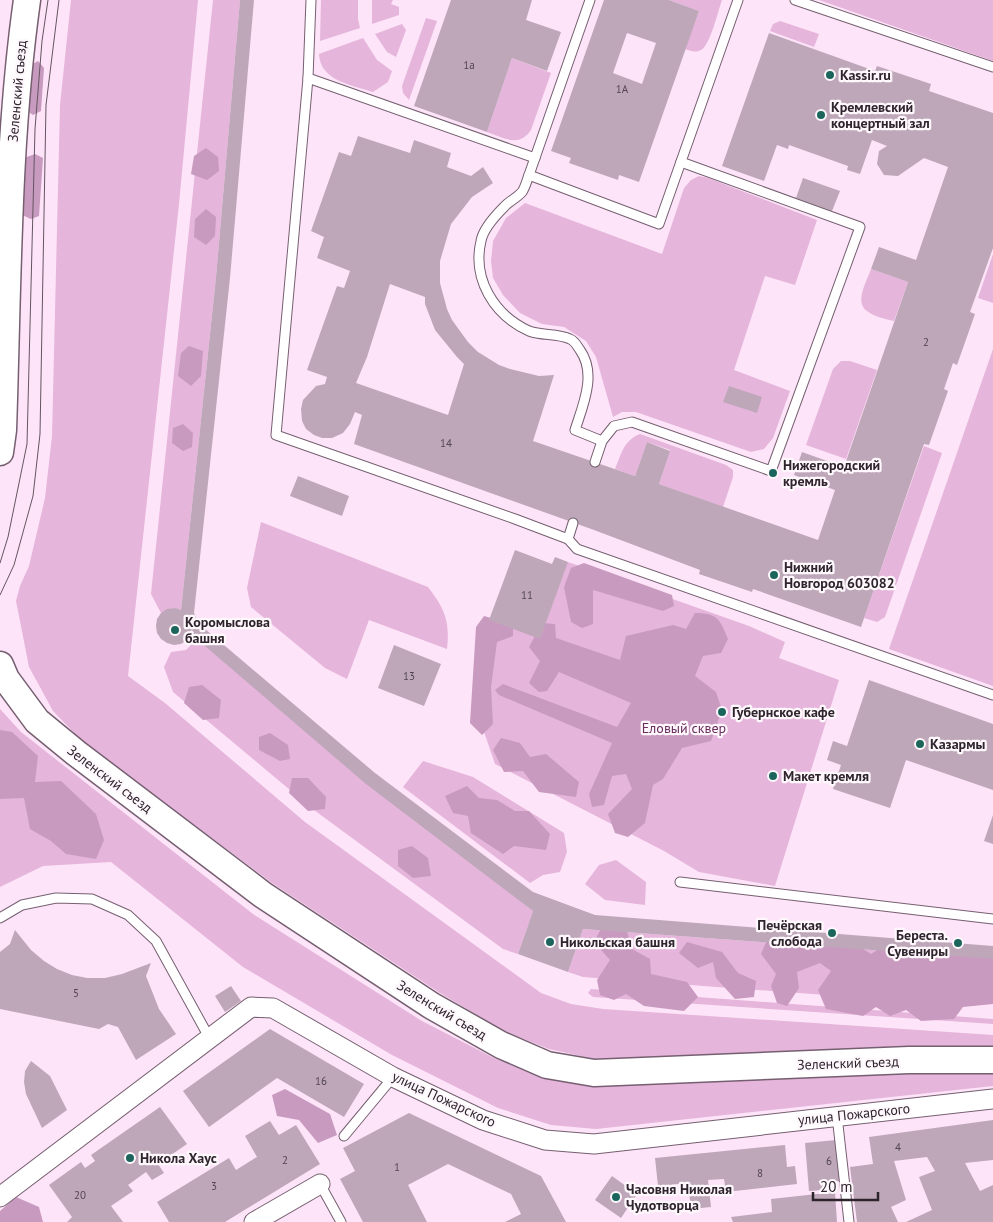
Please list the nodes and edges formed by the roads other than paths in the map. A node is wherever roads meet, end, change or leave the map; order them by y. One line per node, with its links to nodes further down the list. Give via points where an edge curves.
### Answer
1 (26, 0): 12 (main road, Зеленский съезд, via 12,168)
2 (311, 0): 7 (lane)
3 (590, 0): 8 (lane)
4 (738, 0): 9 (lane)
5 (795, 0): 6 (lane)
6 (993, 67)
7 (308, 78): 8 (lane); 15 (lane, via 276,436)
8 (535, 158): 10 (lane)
9 (681, 162): 10 (lane, via 659,224); 11 (lane, via 860,227 771,471 632,422 614,426)
10 (529, 175): 11 (lane, via 522,192 504,206 481,238 481,275 491,300 509,318 530,331 573,340 588,368 587,391 575,430)
11 (602, 441): 13 (lane)
12 (0, 452)
13 (595, 462)
14 (574, 523): 15 (lane)
15 (568, 539): 17 (lane, via 577,549)
16 (0, 665): 22 (main road, Зеленский съезд, via 6,679 37,721 263,895 432,1006 501,1046 547,1065 594,1073 909,1060)
17 (993, 696)
18 (680, 882): 20 (lane)
19 (0, 918): 21 (lane, via 22,905 56,898 92,899 128,915 156,941)
20 (993, 919)
21 (210, 1039): 23 (street, улица Пожарского, via 251,1007 273,1008); 28 (street, улица Пожарского)
22 (993, 1060)
23 (393, 1077): 25 (street, улица Пожарского, via 483,1120 545,1140 594,1144); 26 (lane)
24 (993, 1099): 25 (street, улица Пожарского)
25 (837, 1116): 31 (lane)
26 (344, 1136)
27 (320, 1184): 29 (street); 30 (lane)
28 (0, 1197)
29 (254, 1222)
30 (341, 1222)
31 (849, 1222)

